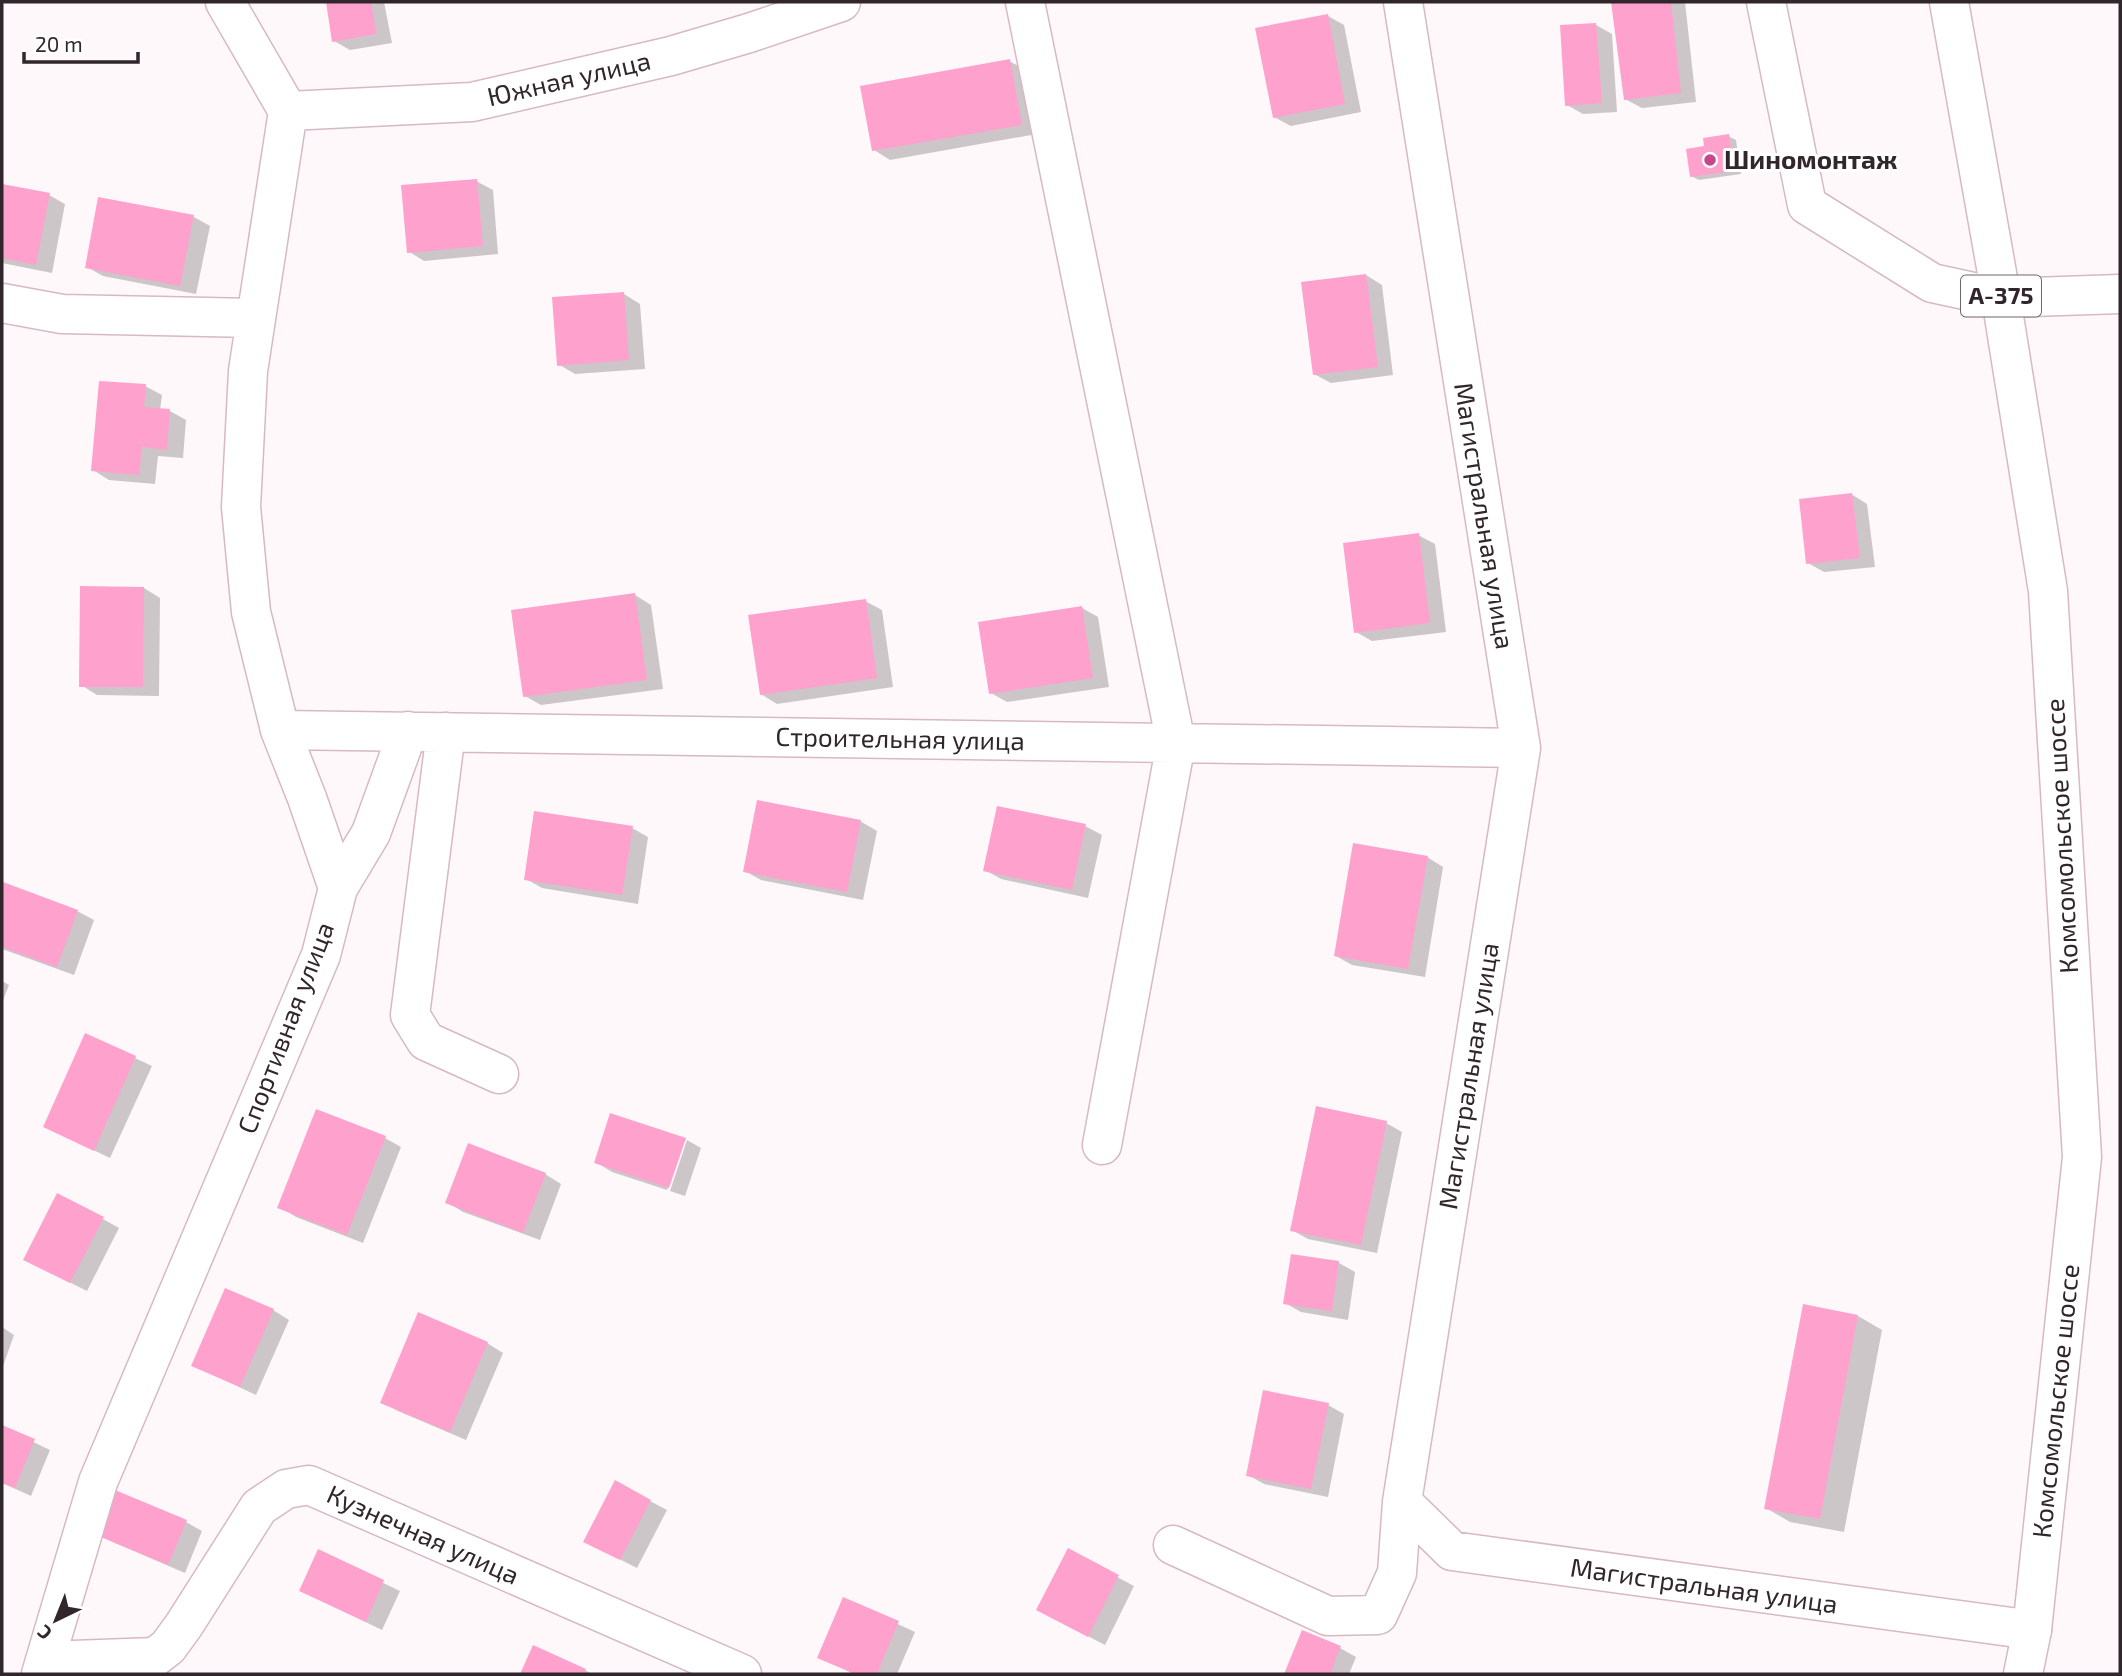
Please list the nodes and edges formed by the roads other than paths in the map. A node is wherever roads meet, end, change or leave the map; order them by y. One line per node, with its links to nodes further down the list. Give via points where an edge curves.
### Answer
1 (225, 2): 7 (main road)
2 (841, 2): 7 (main road, Южная улица, via 671,56 472,102)
3 (1025, 2): 15 (main road)
4 (1403, 2): 16 (main road, Магистральная улица)
5 (1766, 2): 9 (main road, via 1807,205 1932,283)
6 (1949, 2): 9 (main road, Комсомольское шоссе / А-375)
7 (288, 111): 11 (main road, Спортивная улица)
8 (2120, 294): 9 (main road)
9 (2001, 298): 22 (main road, Комсомольское шоссе / А-375, via 2048,591 2082,1157)
10 (2, 303): 11 (main road, via 62,314)
11 (254, 318): 12 (main road, Спортивная улица, via 241,507 251,612)
12 (280, 730): 13 (main road, Строительная улица); 17 (main road, Спортивная улица)
13 (408, 731): 14 (main road, Строительная улица); 17 (main road, via 371,833)
14 (446, 732): 15 (main road, Строительная улица); 18 (main road, via 411,1014 426,1041)
15 (1176, 743): 16 (main road, Строительная улица); 19 (main road)
16 (1521, 748): 20 (main road, Магистральная улица)
17 (338, 888): 23 (main road, Спортивная улица, via 321,955 99,1482)
18 (499, 1074)
19 (1102, 1145)
20 (1402, 1503): 21 (main road, via 1397,1573 1378,1615 1328,1616); 22 (main road, Магистральная улица, via 1452,1551)
21 (1173, 1545)
22 (2032, 1630): 25 (main road, Комсомольское шоссе / А-375)
23 (43, 1667): 24 (main road, Кузнечная улица, via 155,1657 184,1625 259,1507 286,1489 309,1485)
24 (742, 1674)
25 (2023, 1674)

